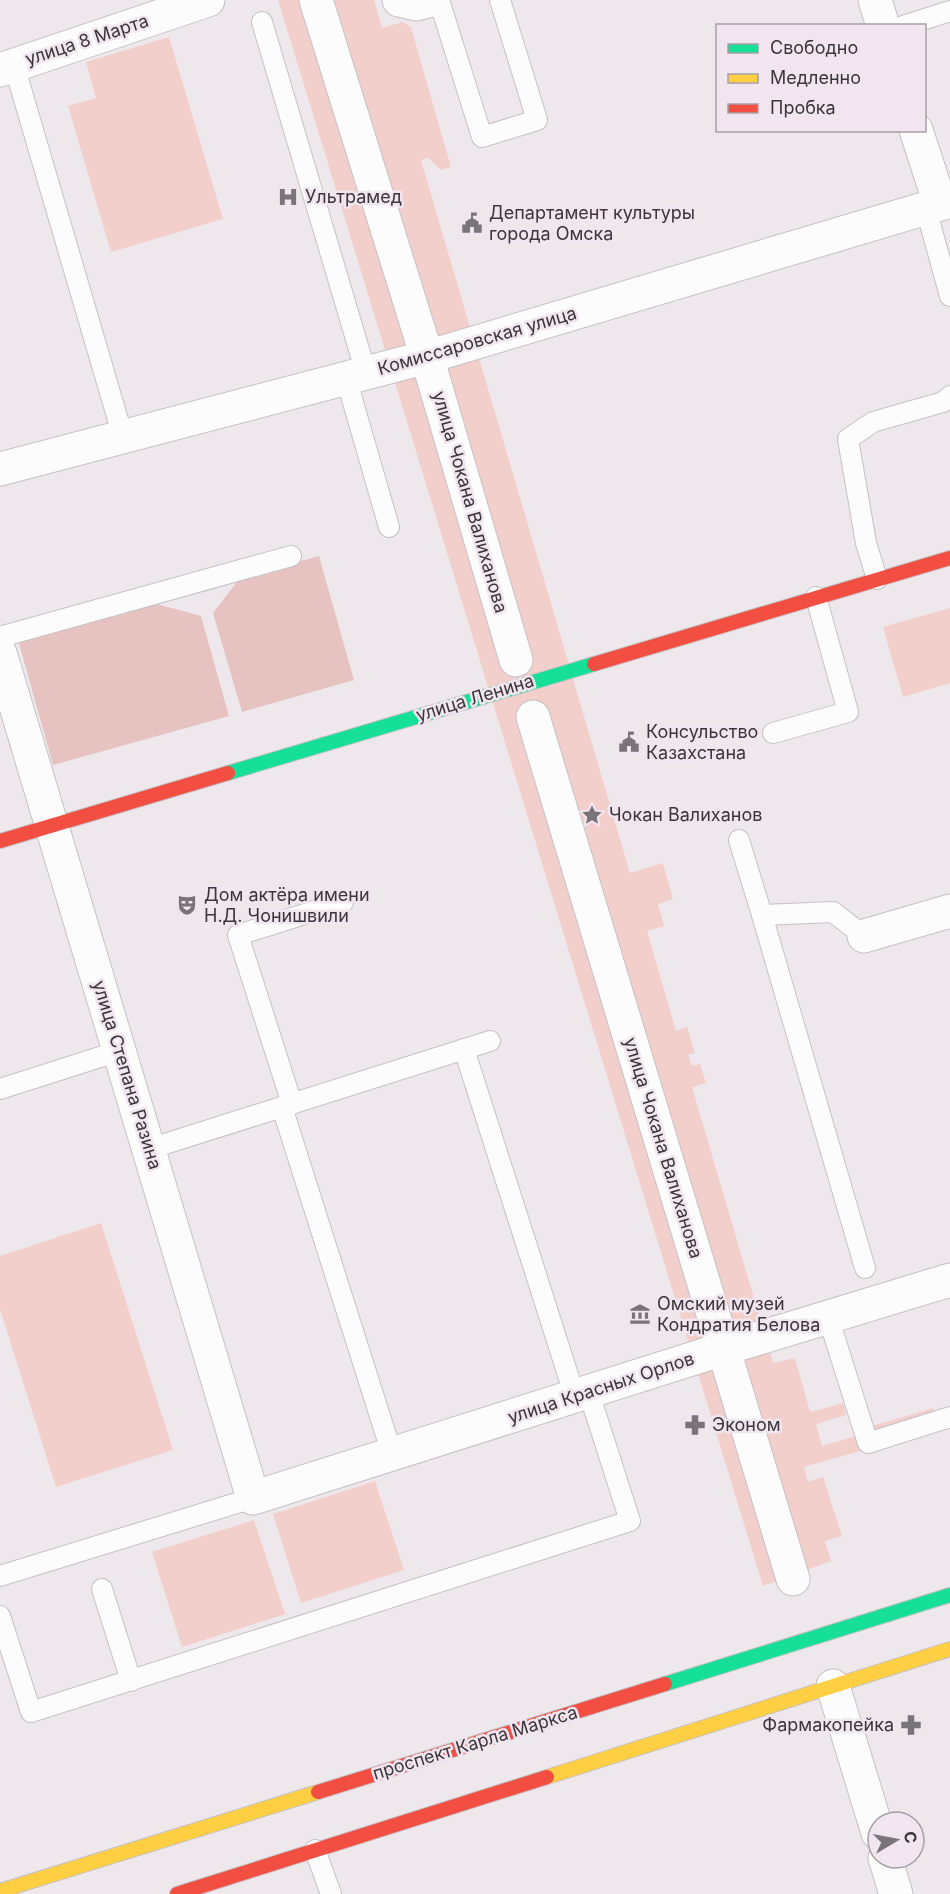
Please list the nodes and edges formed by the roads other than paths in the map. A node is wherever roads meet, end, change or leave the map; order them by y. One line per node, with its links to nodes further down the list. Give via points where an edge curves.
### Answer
1 (208, 0): 12 (street, улица 8 Марта)
2 (316, 0): 16 (street, улица Чокана Валиханова)
3 (399, 0): 4 (street, via 416,4)
4 (432, 0)
5 (439, 0): 6 (lane, via 482,137 537,120)
6 (500, 0)
7 (875, 0): 10 (street)
8 (950, 11): 11 (lane)
9 (262, 22): 17 (lane)
10 (882, 24)
11 (909, 24)
12 (7, 67): 19 (lane)
13 (917, 132): 14 (street)
14 (938, 205): 15 (lane); 16 (street, Комиссаровская улица)
15 (950, 296)
16 (427, 357): 17 (street, Комиссаровская улица); 28 (street, улица Чокана Валиханова)
17 (356, 376): 19 (street, Комиссаровская улица); 21 (lane)
18 (950, 396): 24 (lane, via 943,402 873,422 848,439)
19 (123, 437): 20 (street, Комиссаровская улица)
20 (0, 469)
21 (389, 527)
22 (291, 556): 26 (lane)
23 (950, 558): 24 (main road, улица Ленина)
24 (876, 579): 25 (main road, улица Ленина)
25 (816, 597): 31 (lane, via 848,712); 32 (main road, улица Ленина)
26 (0, 637)
27 (0, 653): 29 (street, улица Степана Разина)
28 (516, 660)
29 (6, 694): 32 (street, улица Степана Разина)
30 (533, 717): 48 (street, улица Чокана Валиханова)
31 (773, 733)
32 (52, 825): 34 (main road, улица Ленина); 41 (street, улица Степана Разина)
33 (739, 840): 37 (lane)
34 (0, 841)
35 (342, 902): 43 (lane, via 238,935)
36 (950, 911): 38 (street)
37 (762, 915): 38 (lane, via 833,912); 45 (lane)
38 (864, 936)
39 (490, 1041): 40 (lane)
40 (464, 1049): 43 (lane); 49 (lane)
41 (119, 1051): 42 (lane); 44 (street, улица Степана Разина)
42 (0, 1089)
43 (287, 1106): 44 (lane); 51 (lane)
44 (149, 1149): 52 (street, улица Степана Разина)
45 (865, 1268)
46 (950, 1280): 47 (street, улица Красных Орлов)
47 (828, 1317): 48 (street, улица Красных Орлов); 50 (lane, via 868,1443)
48 (723, 1349): 49 (street, улица Красных Орлов); 54 (street, улица Чокана Валиханова)
49 (582, 1395): 51 (street, улица Красных Орлов); 59 (lane, via 630,1521)
50 (950, 1417)
51 (392, 1454): 52 (street, улица Красных Орлов)
52 (253, 1498): 53 (lane)
53 (0, 1576)
54 (793, 1579)
55 (102, 1589): 59 (lane)
56 (950, 1594): 64 (main road, проспект Карла Маркса)
57 (0, 1616): 59 (lane, via 31,1712)
58 (950, 1648): 60 (main road)
59 (131, 1681)
60 (833, 1686): 61 (street); 62 (main road)
61 (871, 1810)
62 (315, 1850): 65 (main road); 66 (lane)
63 (889, 1870): 67 (street)
64 (0, 1892)
65 (177, 1894)
66 (331, 1894)
67 (896, 1894)

